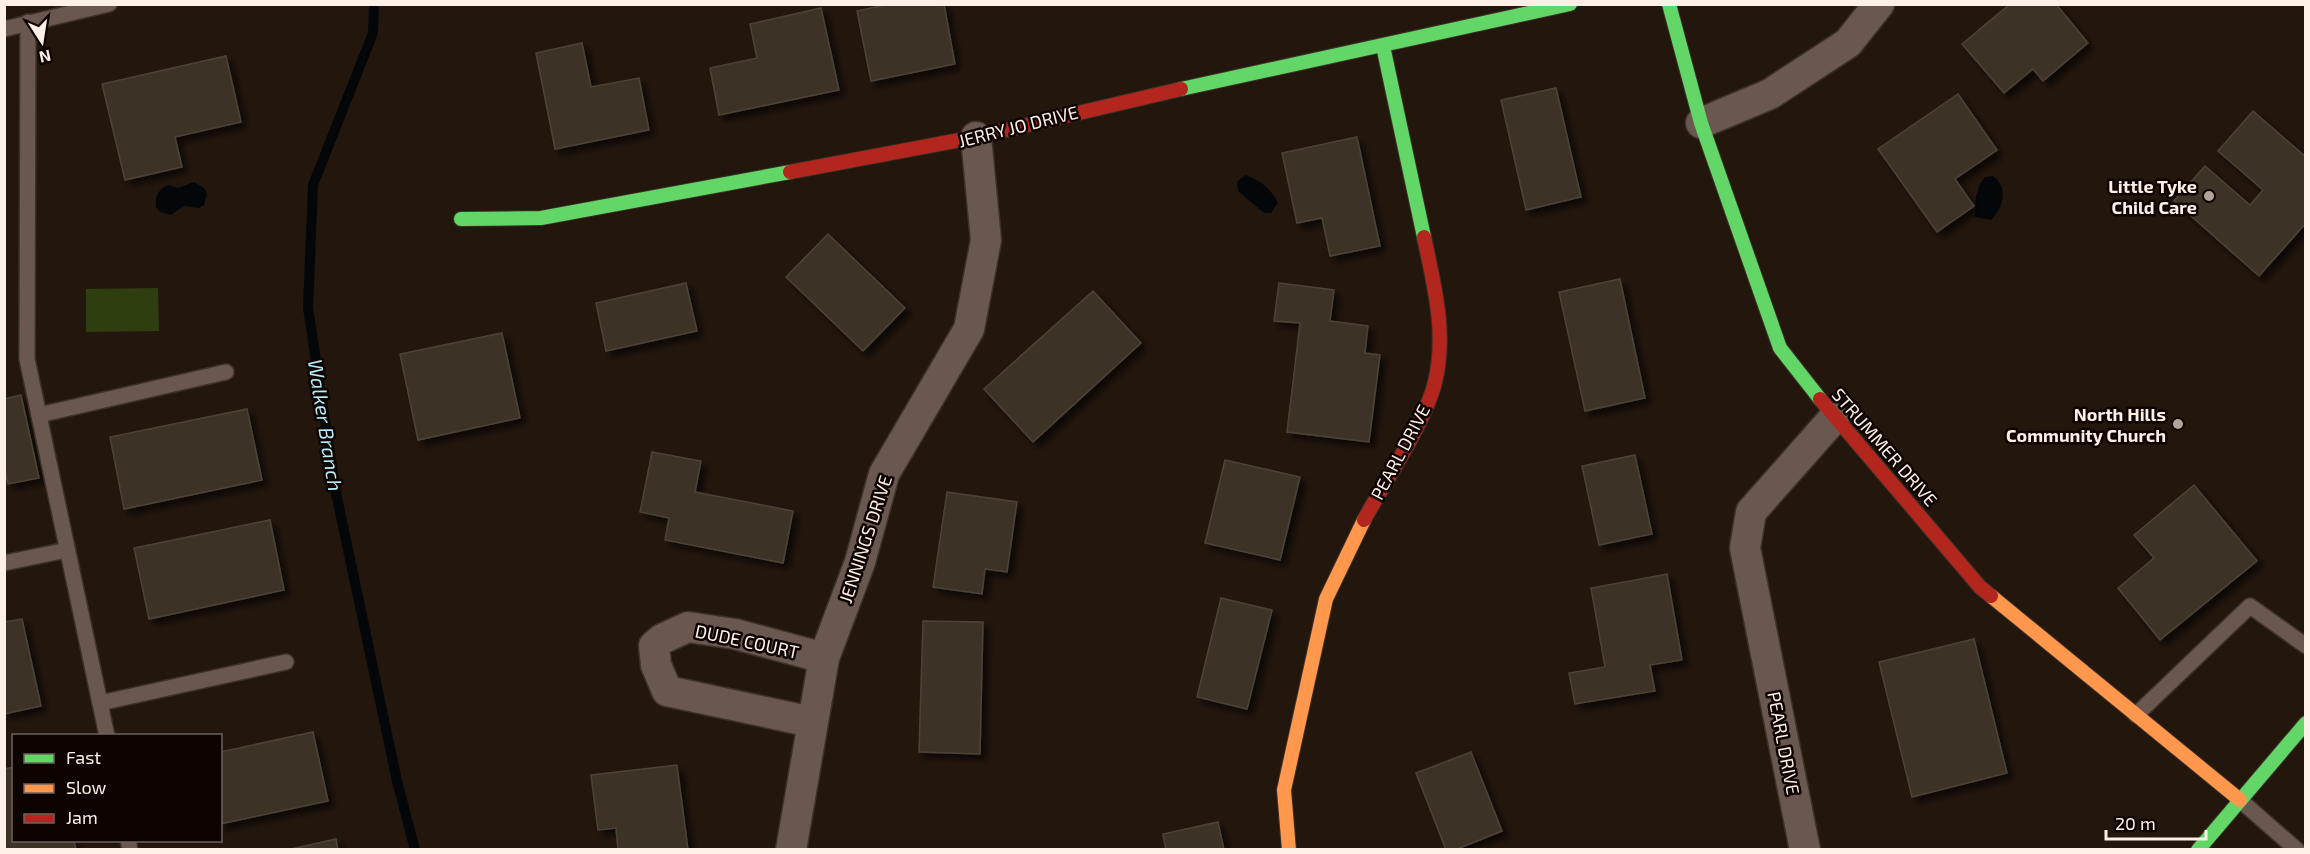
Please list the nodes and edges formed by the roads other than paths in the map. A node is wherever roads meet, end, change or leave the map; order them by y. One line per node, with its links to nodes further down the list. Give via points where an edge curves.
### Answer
1 (109, 4): 5 (lane)
2 (1570, 4): 7 (street, JERRY JO DRIVE)
3 (1669, 4): 8 (street, STRUMMER DRIVE)
4 (1879, 4): 8 (street, via 1848,43 1770,94)
5 (28, 22): 6 (lane); 12 (lane, via 27,359)
6 (4, 29)
7 (1383, 46): 9 (street, JERRY JO DRIVE, via 1073,112); 26 (street, PEARL DRIVE, via 1438,305 1440,345 1435,383 1419,420 1351,543 1326,599 1284,790)
8 (1701, 123): 13 (street, STRUMMER DRIVE, via 1780,348)
9 (976, 137): 10 (street, JERRY JO DRIVE, via 541,218); 17 (street, JENNINGS DRIVE, via 986,240 969,329 884,474 860,561)
10 (461, 219)
11 (226, 372): 12 (lane)
12 (39, 415): 14 (lane)
13 (1834, 418): 20 (street, STRUMMER DRIVE, via 1980,587); 27 (street, PEARL DRIVE, via 1751,512 1745,548)
14 (67, 550): 15 (lane); 19 (lane)
15 (4, 563)
16 (2306, 646): 20 (lane, via 2250,606)
17 (824, 658): 21 (street, JENNINGS DRIVE); 21 (street, DUDE COURT, via 735,634 688,627 654,646 656,665 667,691)
18 (286, 662): 19 (lane)
19 (100, 703): 23 (lane)
20 (2136, 716): 24 (street, STRUMMER DRIVE)
21 (812, 722): 25 (street, JENNINGS DRIVE)
22 (2306, 723): 24 (street)
23 (107, 734)
24 (2240, 800): 28 (street); 29 (lane)
25 (791, 849)
26 (1290, 849)
27 (1805, 849)
28 (2198, 849)
29 (2297, 849)

